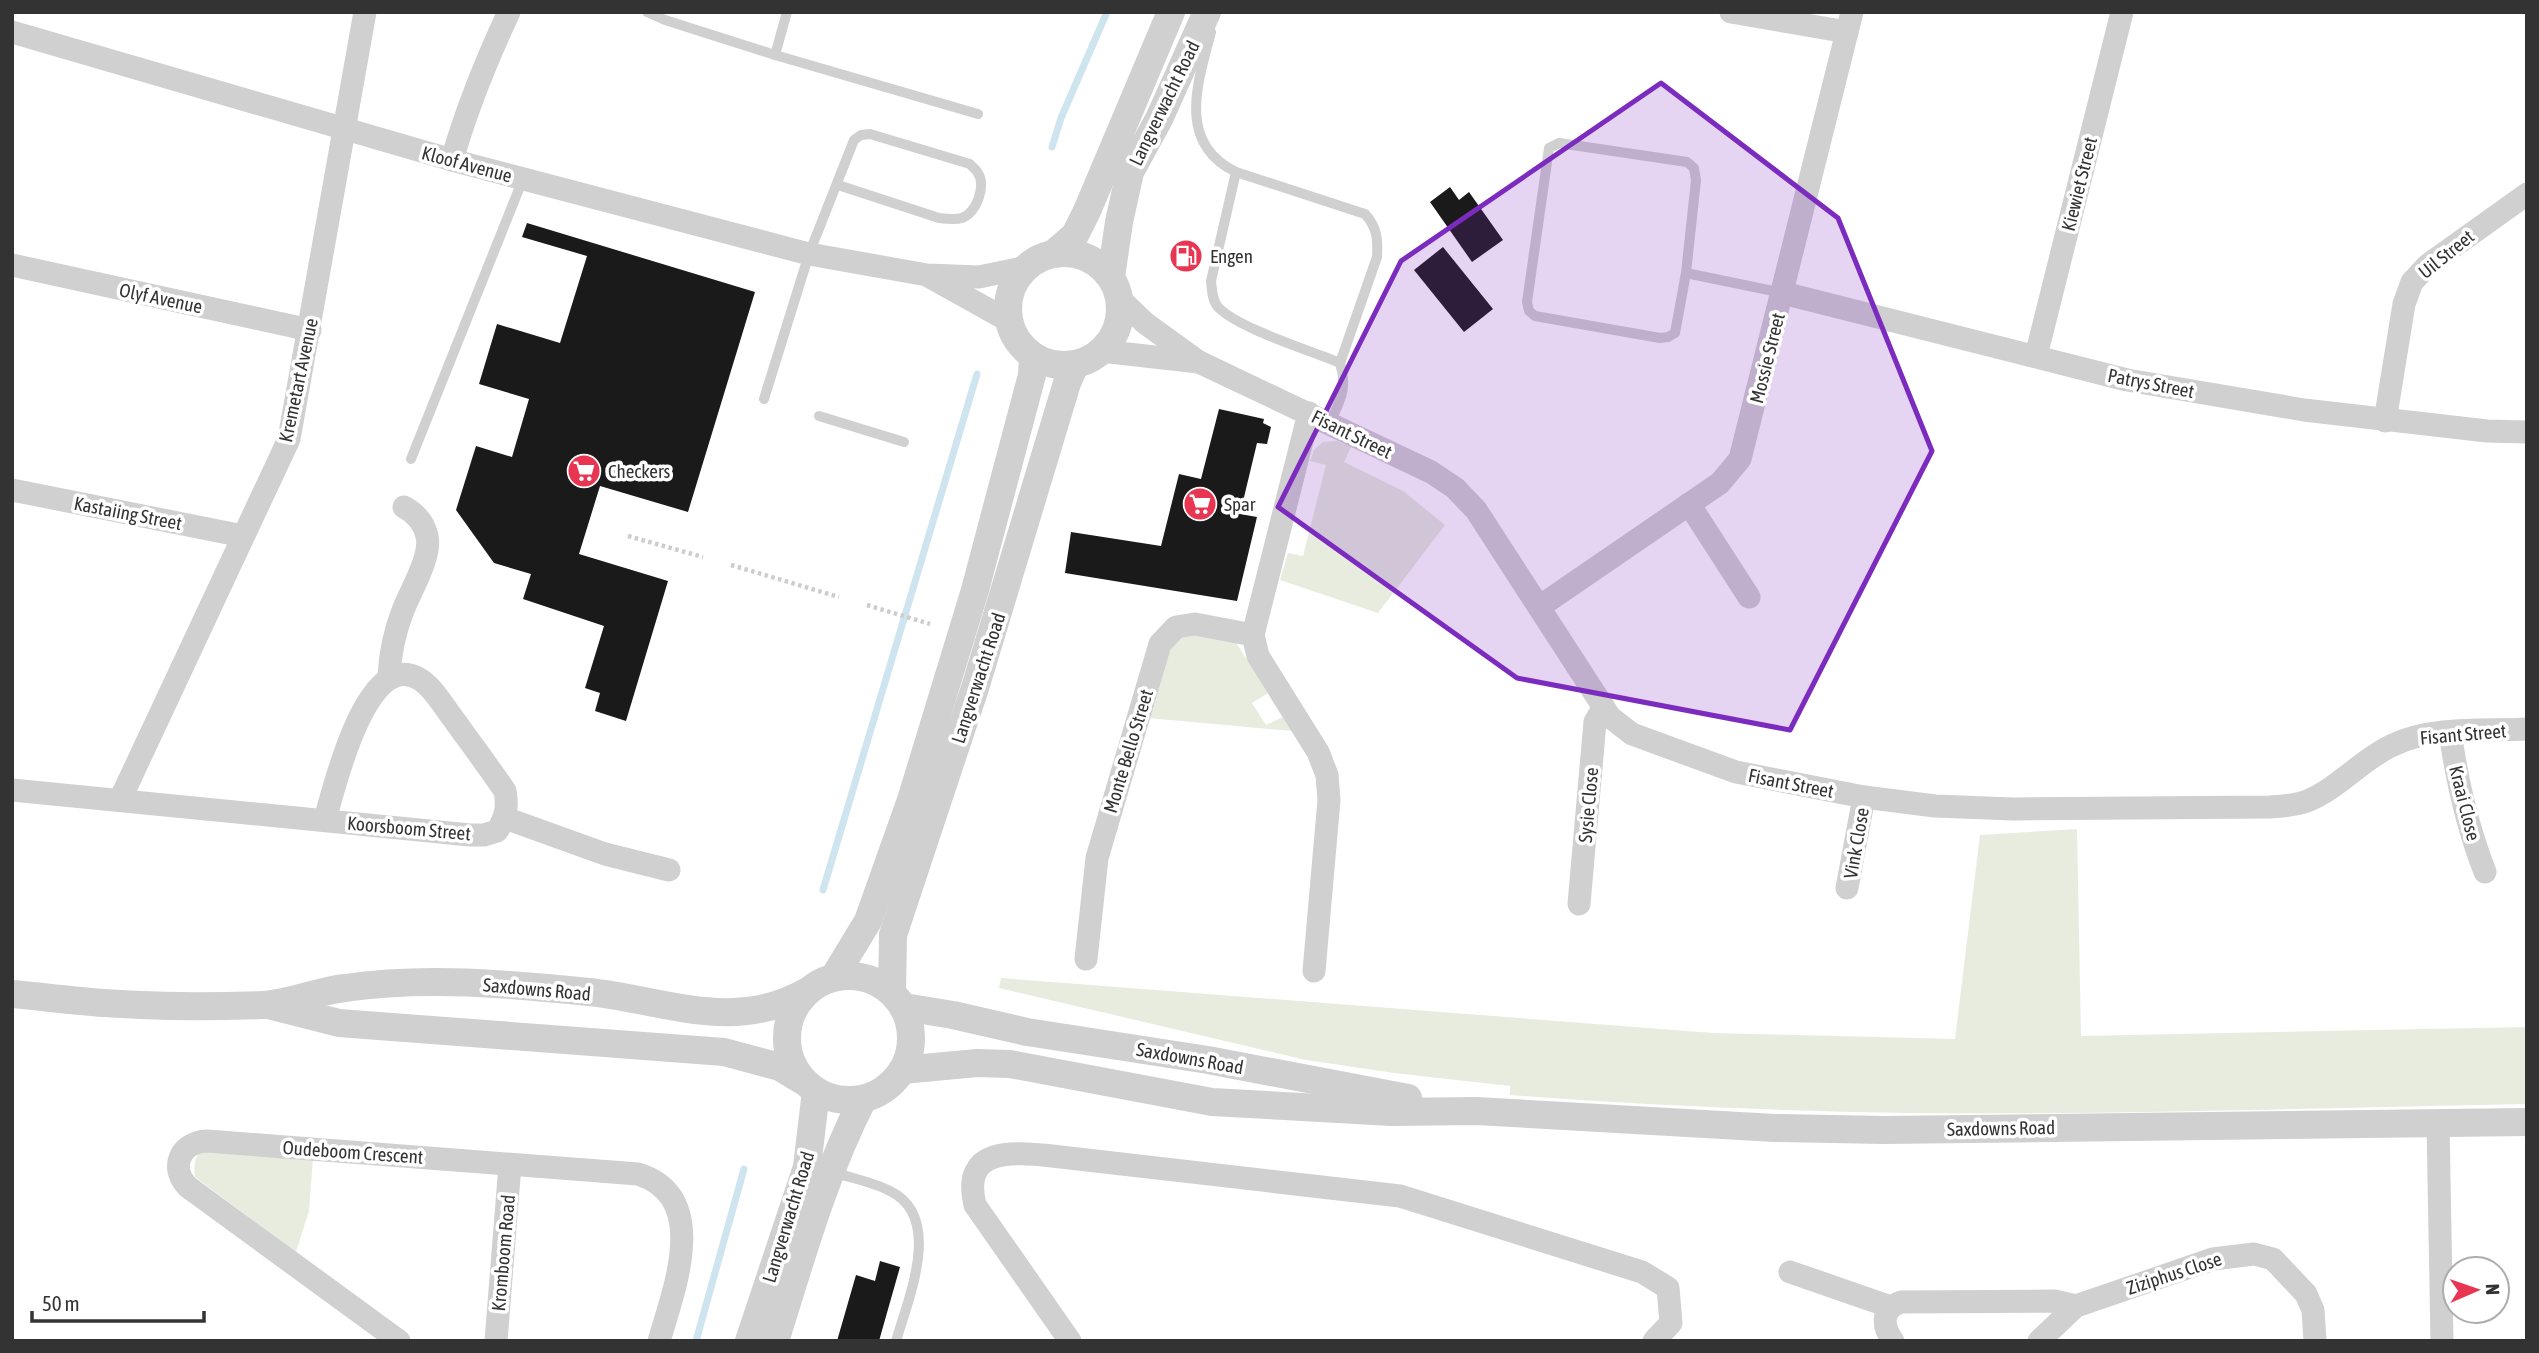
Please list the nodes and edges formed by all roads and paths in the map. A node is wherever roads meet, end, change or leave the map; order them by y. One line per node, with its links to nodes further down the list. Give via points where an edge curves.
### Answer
1 (365, 12): 14 (street, Kremetart Avenue)
2 (509, 12): 15 (street, via 483,66)
3 (647, 12): 12 (lane)
4 (788, 12): 12 (lane)
5 (1171, 12): 21 (street, Langverwacht Road, via 1087,211 1074,236)
6 (1208, 12): 26 (street, Langverwacht Road, via 1130,172 1119,222)
7 (1216, 12): 16 (lane, via 1195,104 1198,131 1210,154)
8 (1731, 12): 10 (street)
9 (2122, 12): 32 (street, Kiewiet Street)
10 (1850, 22): 27 (street, Mossie Street)
11 (12, 32): 14 (street, Kloof Avenue)
12 (775, 55): 13 (lane)
13 (978, 114)
14 (345, 129): 15 (street, Kloof Avenue); 29 (street, Kremetart Avenue)
15 (452, 160): 17 (street, Kloof Avenue)
16 (1236, 172): 34 (lane, via 1211,281 1218,307 1237,321); 34 (lane, via 1365,214 1374,224 1377,257)
17 (523, 179): 20 (street, Kloof Avenue); 43 (lane)
18 (838, 185): 18 (lane, via 952,219 970,214 981,184 970,164 870,134 854,140); 20 (lane)
19 (2527, 194): 39 (street, Uil Street, via 2429,264 2412,282 2404,304)
20 (809, 254): 25 (street, Kloof Avenue); 36 (lane)
21 (1053, 254): 23 (street); 26 (street, via 1095,262)
22 (12, 265): 29 (street, Olyf Avenue)
23 (1027, 267): 25 (street, Kloof Avenue, via 979,277); 28 (street, via 1011,291)
24 (1686, 273): 24 (lane, via 1675,333 1668,337 1535,316 1529,311 1549,148 1559,143 1687,162 1694,168); 27 (lane)
25 (927, 275): 28 (street, Kloof Avenue)
26 (1115, 288): 30 (street, via 1117,327); 33 (street, Fisant Street, via 1144,323)
27 (1783, 293): 32 (street, Patrys Street); 45 (street, Mossie Street, via 1740,459 1728,476)
28 (1009, 321): 31 (street, via 1022,347)
29 (310, 330): 47 (street, Kremetart Avenue, via 289,439)
30 (1101, 351): 33 (street, Fisant Street); 35 (street)
31 (1033, 356): 35 (street, via 1046,363); 72 (street, Langverwacht Road, via 1032,375 975,590 911,800 868,921)
32 (2036, 356): 39 (street, Patrys Street, via 2127,380)
33 (1199, 362): 37 (street, Fisant Street)
34 (1340, 363): 40 (lane, via 1344,392)
35 (1075, 365): 75 (street, Langverwacht Road, via 893,936)
36 (764, 399)
37 (1309, 412): 40 (street, Fisant Street); 56 (street)
38 (819, 416): 42 (lane)
39 (2385, 421): 41 (street, Patrys Street)
40 (1330, 423): 54 (street, Fisant Street, via 1455,488 1476,510)
41 (2527, 432)
42 (904, 442)
43 (411, 459)
44 (12, 490): 47 (street, Kastaiing Street)
45 (1689, 504): 52 (street); 54 (street, Mossie Street)
46 (404, 507): 57 (street, via 413,512 428,537 427,553 396,632)
47 (243, 536): 63 (street, Kremetart Avenue)
48 (628, 536): 49 (path)
49 (703, 557)
50 (731, 565): 51 (path)
51 (839, 597)
52 (1749, 597)
53 (867, 605): 55 (path)
54 (1539, 607): 58 (street, Fisant Street)
55 (930, 624)
56 (1253, 635): 70 (street, Monte Bello Street, via 1195,624 1177,627 1160,644 1097,858); 71 (street, via 1258,656 1318,752 1327,775 1329,800)
57 (389, 677): 64 (street, via 412,675 431,689 505,791); 65 (street, Koorsboom Street, via 379,685 351,737)
58 (1603, 708): 62 (street, Fisant Street, via 1632,734 1736,772); 69 (street, Sysie Close, via 1595,722)
59 (2527, 729): 60 (street, Fisant Street)
60 (2449, 732): 62 (street, Fisant Street, via 2394,744 2323,792 2293,805 2014,809); 67 (street, Kraai Close, via 2466,819)
61 (12, 790): 63 (street, Koorsboom Street)
62 (1864, 797): 68 (street, Vink Close)
63 (120, 800): 65 (street, Koorsboom Street)
64 (505, 818): 65 (street, Koorsboom Street, via 497,831 484,835); 66 (street, via 605,854)
65 (325, 820)
66 (669, 870)
67 (2485, 872)
68 (1847, 888)
69 (1579, 904)
70 (1086, 959)
71 (1314, 971)
72 (834, 976): 73 (street); 75 (street, via 867,977)
73 (806, 992): 76 (street, Saxdowns Road, via 760,1011 707,1012 591,992 428,980 344,988); 78 (street, via 789,1020 787,1036 791,1060)
74 (12, 994): 76 (street, Saxdowns Road, via 82,1002)
75 (898, 1000): 77 (street, via 910,1023 912,1039); 80 (street, Saxdowns Road, via 1051,1036 1208,1060)
76 (265, 1005): 78 (street, Saxdowns Road, via 340,1023 724,1052 780,1067)
77 (902, 1070): 79 (street, via 879,1093); 80 (street, Saxdowns Road, via 1010,1064 1212,1102 1392,1112)
78 (810, 1086): 79 (street, via 839,1099); 91 (street, Langverwacht Road, via 807,1167)
79 (863, 1099): 84 (street, Langverwacht Road)
80 (1476, 1111): 82 (street, Saxdowns Road, via 1666,1123 1885,1129)
81 (2527, 1122): 82 (street, Saxdowns Road)
82 (2438, 1123): 99 (street)
83 (510, 1164): 88 (street, Oudeboom Crescent, via 207,1141 191,1144 179,1156 178,1174 188,1188); 89 (street, Kromboom Road); 90 (street, Oudeboom Crescent, via 638,1174 665,1189 677,1204 681,1237 675,1285)
84 (831, 1172): 92 (street, Langverwacht Road); 93 (lane, via 891,1191 909,1206 918,1228 920,1257)
85 (1790, 1272): 87 (street, Ziziphus Close)
86 (2076, 1306): 87 (street, Ziziphus Close, via 2055,1301 1907,1301); 97 (street, Ziziphus Close); 98 (street, Ziziphus Close, via 2213,1259 2260,1254 2273,1259 2305,1294 2311,1304)
87 (1891, 1307): 96 (street, via 1884,1325)
88 (399, 1341)
89 (496, 1341)
90 (659, 1341)
91 (749, 1341)
92 (775, 1341)
93 (896, 1341)
94 (1070, 1341): 95 (street, via 975,1205 971,1186 978,1169 992,1157 1010,1152 1052,1156 1400,1196 1642,1272 1668,1288 1671,1324)
95 (1654, 1341)
96 (1893, 1341)
97 (2039, 1341)
98 (2315, 1341)
99 (2442, 1341)

